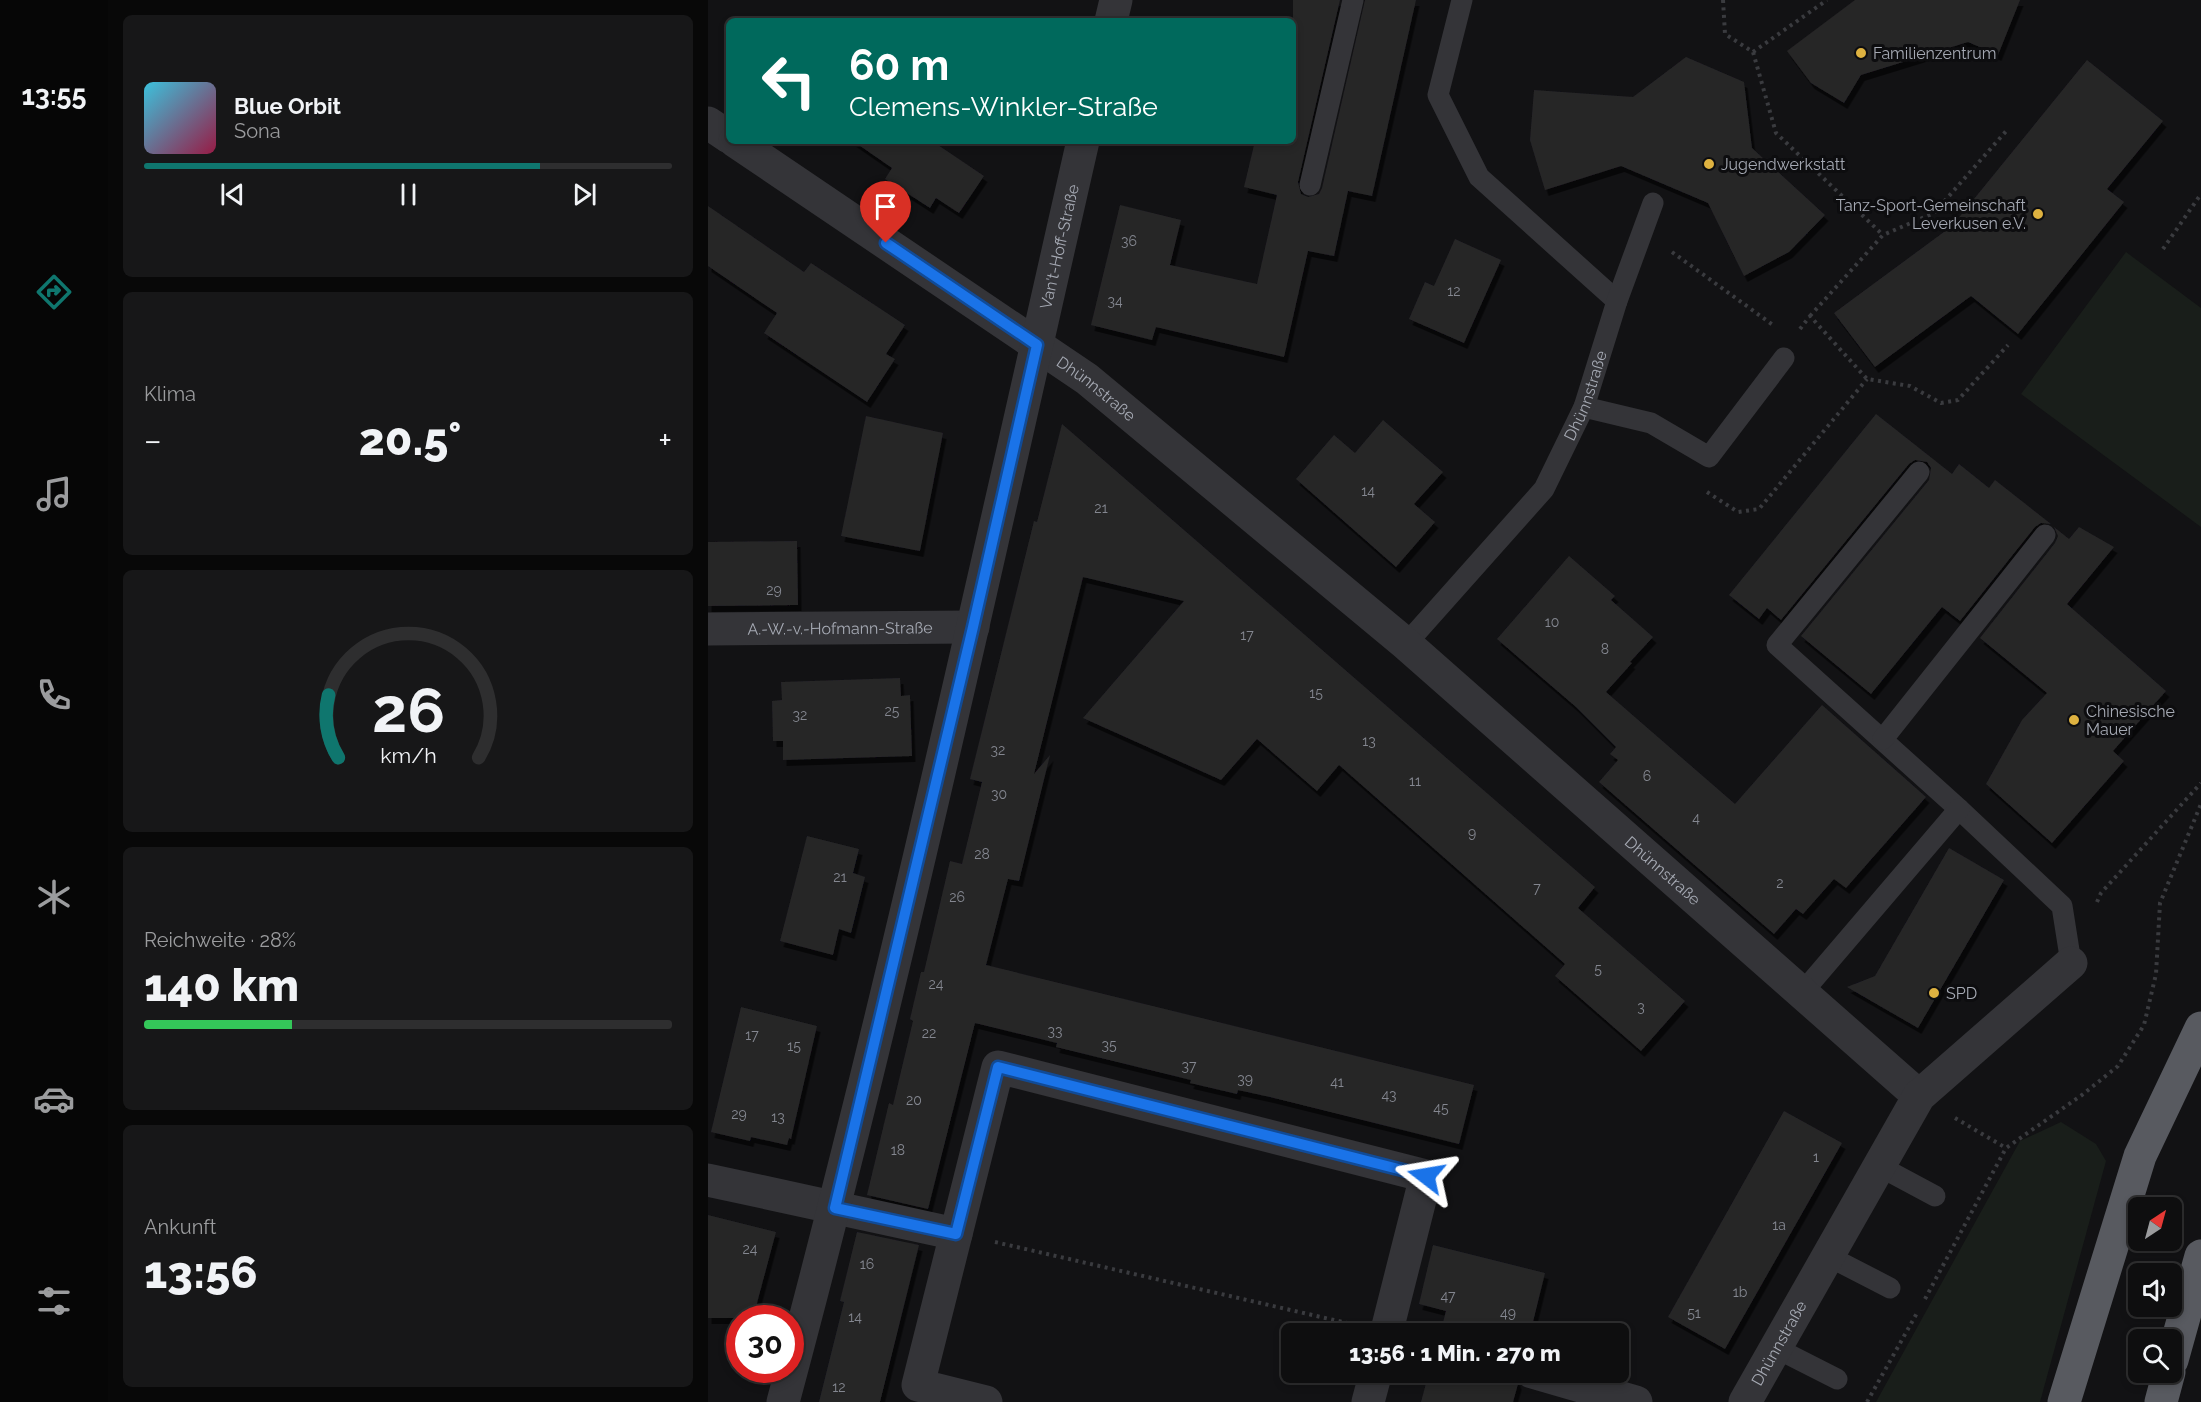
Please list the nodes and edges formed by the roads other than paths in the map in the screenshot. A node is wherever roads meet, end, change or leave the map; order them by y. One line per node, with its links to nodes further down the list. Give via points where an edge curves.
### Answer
1 (1116, 0): 4 (street)
2 (1353, 0): 9 (lane)
3 (1462, 0): 11 (lane, via 1438,95 1479,177)
4 (1112, 18)
5 (708, 123): 6 (street)
6 (726, 135)
7 (739, 144): 12 (street, Dhünnstraße)
8 (1082, 144): 12 (street, Van't-Hoff-Straße)
9 (1310, 185)
10 (1653, 203): 11 (lane, Dhünnstraße)
11 (1617, 301): 14 (lane, Dhünnstraße)
12 (1037, 345): 17 (street, Van't-Hoff-Straße); 19 (street, Dhünnstraße, via 1087,379)
13 (1784, 358): 14 (lane, via 1709,457 1651,423)
14 (1584, 407): 19 (lane, Dhünnstraße, via 1544,489)
15 (1918, 472): 20 (lane, via 1777,645)
16 (2045, 535): 20 (lane)
17 (973, 627): 18 (street, A.-W.-v.-Hofmann-Straße); 29 (street, Van't-Hoff-Straße)
18 (708, 629)
19 (1406, 644): 23 (street, Dhünnstraße)
20 (1883, 739): 21 (lane)
21 (1959, 808): 22 (lane, via 2062,906); 23 (lane)
22 (2071, 963): 25 (street, Dhünnstraße)
23 (1801, 994): 25 (street, Dhünnstraße)
24 (2201, 1028): 46 (highway, via 2140,1156)
25 (1919, 1096): 26 (street, Dhünnstraße)
26 (1879, 1166): 28 (lane); 31 (street, Dhünnstraße)
27 (708, 1180): 29 (street)
28 (1935, 1196)
29 (835, 1208): 30 (street); 41 (street, Van't-Hoff-Straße)
30 (956, 1234): 34 (street, via 998,1067 1426,1176); 42 (street, via 918,1385)
31 (1828, 1256): 33 (lane); 36 (street, Dhünnstraße)
32 (2201, 1256): 35 (highway)
33 (1890, 1288)
34 (1390, 1323)
35 (2181, 1329)
36 (1776, 1348): 37 (lane); 45 (street, Dhünnstraße)
37 (1837, 1379)
38 (1373, 1383): 43 (street)
39 (1570, 1383): 44 (street)
40 (2166, 1383): 47 (highway)
41 (783, 1402)
42 (986, 1402)
43 (1368, 1402)
44 (1636, 1402)
45 (1745, 1402)
46 (2064, 1402)
47 (2161, 1402)

